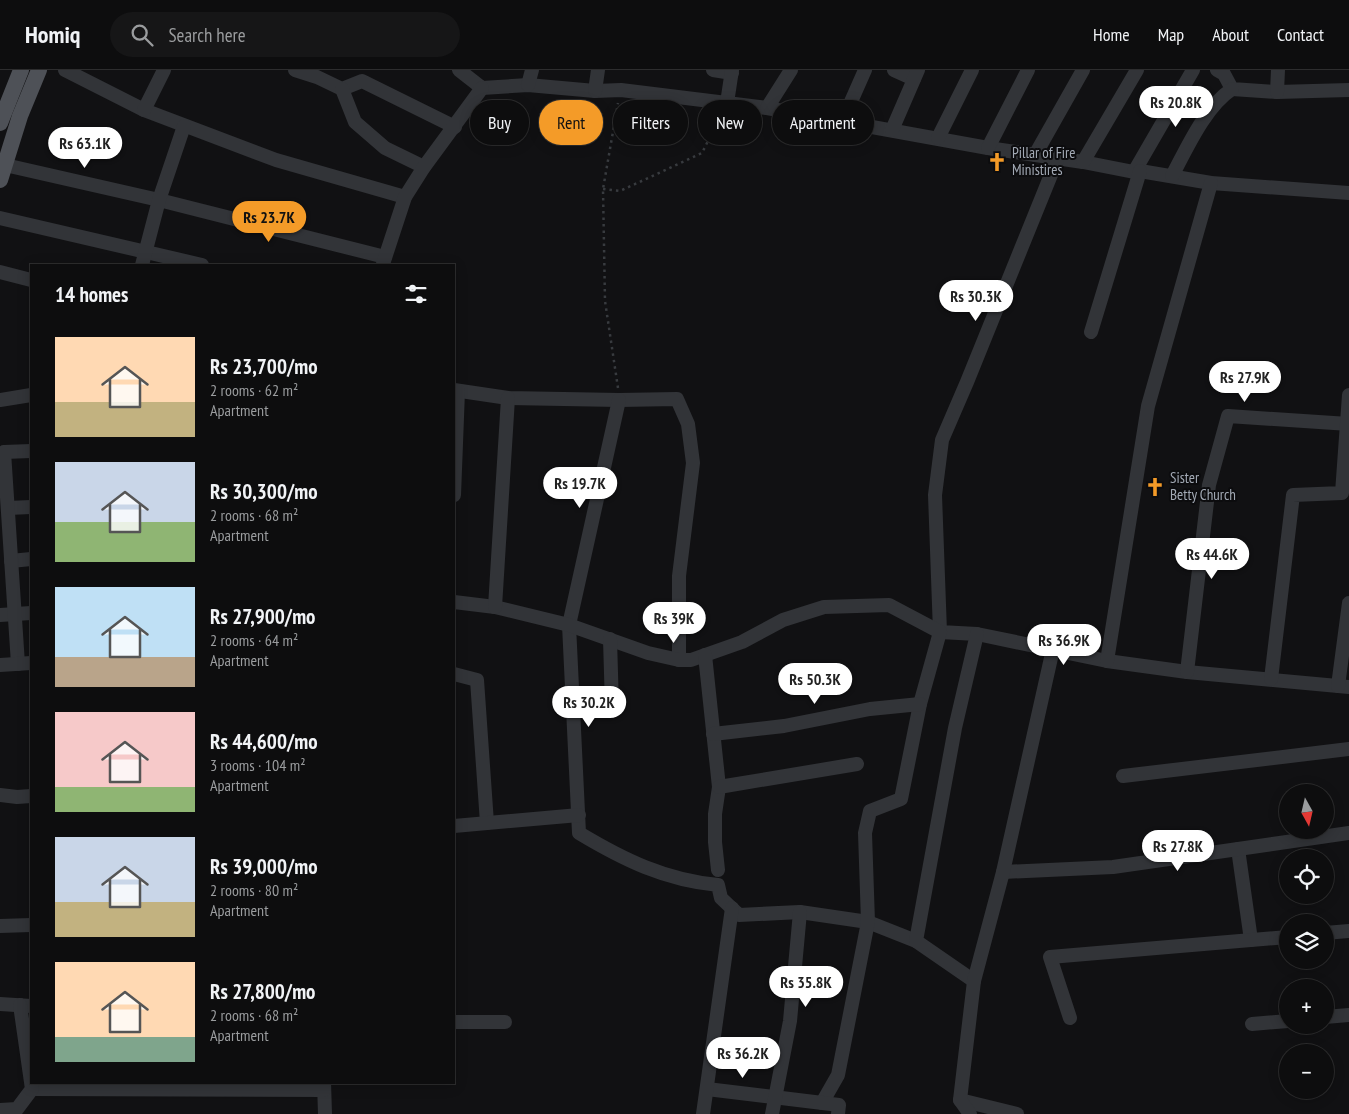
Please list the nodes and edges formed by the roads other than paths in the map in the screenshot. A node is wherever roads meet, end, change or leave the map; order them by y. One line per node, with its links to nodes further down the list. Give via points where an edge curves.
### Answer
1 (21, 70): 36 (main road)
2 (39, 70): 48 (main road)
3 (67, 70): 35 (street)
4 (164, 70): 35 (street)
5 (295, 70): 24 (street)
6 (459, 70): 23 (street)
7 (532, 70): 22 (street)
8 (598, 70): 27 (street)
9 (713, 70): 20 (street)
10 (791, 70): 33 (street)
11 (865, 70): 31 (street)
12 (894, 70): 21 (street)
13 (972, 70): 41 (street)
14 (1028, 70): 42 (street)
15 (1083, 70): 43 (street)
16 (1137, 70): 45 (street)
17 (1194, 70): 47 (street)
18 (1217, 70): 25 (street, via 1224,74)
19 (1278, 70): 28 (street)
20 (732, 72): 30 (street)
21 (916, 74): 40 (street)
22 (528, 85): 23 (street); 27 (street)
23 (482, 88): 38 (street)
24 (342, 89): 38 (street, via 362,80); 46 (street, via 355,122 385,148)
25 (1232, 89): 28 (street); 49 (street, via 1221,97 1195,134)
26 (1349, 90): 28 (street)
27 (595, 91): 29 (street, via 621,90)
28 (1277, 92)
29 (703, 100)
30 (727, 100)
31 (852, 100)
32 (762, 107): 33 (street)
33 (767, 108): 34 (street)
34 (772, 109)
35 (144, 110): 37 (street)
36 (0, 123)
37 (184, 126): 52 (street, via 276,160); 53 (street)
38 (455, 127): 46 (street)
39 (874, 127): 40 (street)
40 (892, 130): 41 (street)
41 (938, 138): 42 (street)
42 (988, 148): 43 (street)
43 (1036, 155): 44 (street)
44 (1058, 160): 45 (street); 81 (street, via 942,440 935,495)
45 (1083, 162): 47 (street)
46 (424, 167): 52 (street)
47 (1137, 172): 49 (street); 60 (street)
48 (2, 173): 53 (street)
49 (1172, 176): 50 (street)
50 (1211, 183): 51 (street); 87 (street, via 1148,406)
51 (1349, 193)
52 (405, 197): 56 (street)
53 (159, 200): 55 (street); 56 (street)
54 (0, 218): 55 (street)
55 (143, 259): 57 (street)
56 (384, 261)
57 (192, 264)
58 (0, 272): 59 (street)
59 (30, 280)
60 (1091, 332)
61 (456, 391): 64 (street); 68 (street)
62 (30, 395): 65 (street)
63 (1349, 395): 67 (street)
64 (508, 398): 66 (street); 76 (street)
65 (0, 400)
66 (619, 400): 80 (street); 86 (street, via 677,399 688,424 693,463 679,576)
67 (1347, 424): 90 (street, via 1228,416 1209,485); 92 (street, via 1342,493 1293,495)
68 (455, 443)
69 (30, 451): 71 (street, via 4,452)
70 (30, 507): 71 (street)
71 (8, 508): 73 (street)
72 (30, 560): 73 (street)
73 (11, 561): 78 (street)
74 (455, 602): 76 (street)
75 (1349, 602): 93 (street)
76 (495, 608): 80 (street)
77 (30, 613): 78 (street)
78 (15, 614): 79 (street); 88 (street)
79 (0, 615)
80 (569, 625): 83 (street); 103 (street)
81 (940, 632): 82 (street); 85 (street, via 889,605 824,607 783,620 742,642); 94 (street)
82 (977, 634): 84 (street); 119 (street, via 955,728)
83 (610, 639): 86 (street); 95 (street)
84 (1053, 649): 87 (street); 109 (street)
85 (705, 655): 86 (street); 96 (street)
86 (679, 660)
87 (1107, 660): 90 (street)
88 (25, 664): 89 (street)
89 (0, 665)
90 (1186, 672): 92 (street)
91 (455, 674): 104 (street, via 477,680)
92 (1271, 679): 93 (street)
93 (1343, 687)
94 (920, 704): 96 (street); 112 (street, via 901,799 870,811 865,833)
95 (612, 707)
96 (714, 734): 100 (street)
97 (1349, 749): 99 (street)
98 (857, 764): 100 (street)
99 (1123, 776)
100 (719, 786): 108 (street, via 715,814)
101 (0, 795): 102 (street)
102 (30, 796)
103 (579, 815): 104 (street); 110 (street, via 580,833 588,838 646,869 694,883 718,885 721,898)
104 (487, 823): 105 (street)
105 (455, 826)
106 (1349, 833): 107 (street)
107 (1238, 849): 109 (street, via 1113,867); 118 (street)
108 (718, 870)
109 (1003, 872): 120 (street)
110 (732, 908): 111 (street, via 739,915); 133 (street)
111 (800, 912): 112 (street); 135 (street, via 790,1021)
112 (868, 922): 119 (street); 137 (street, via 838,1076)
113 (30, 925): 114 (street)
114 (0, 926)
115 (1349, 931): 116 (street)
116 (1334, 932)
117 (1279, 938): 118 (street)
118 (1251, 940): 125 (street, via 1050,957)
119 (916, 942): 120 (street)
120 (974, 981): 136 (street)
121 (0, 1004): 122 (street)
122 (26, 1005): 130 (street)
123 (1349, 1015): 124 (street)
124 (1334, 1016)
125 (1070, 1018)
126 (455, 1022): 127 (street)
127 (505, 1022)
128 (1279, 1022): 129 (street)
129 (1252, 1024)
130 (30, 1062)
131 (32, 1084): 134 (street)
132 (324, 1086): 134 (street); 139 (street)
133 (707, 1089): 135 (street); 140 (street)
134 (32, 1090): 138 (street, via 17,1109)
135 (774, 1098): 137 (street); 141 (street)
136 (960, 1100): 143 (street); 144 (street)
137 (822, 1103): 142 (street, via 839,1106)
138 (0, 1110)
139 (325, 1114)
140 (702, 1114)
141 (772, 1114)
142 (838, 1114)
143 (970, 1114)
144 (1017, 1114)

